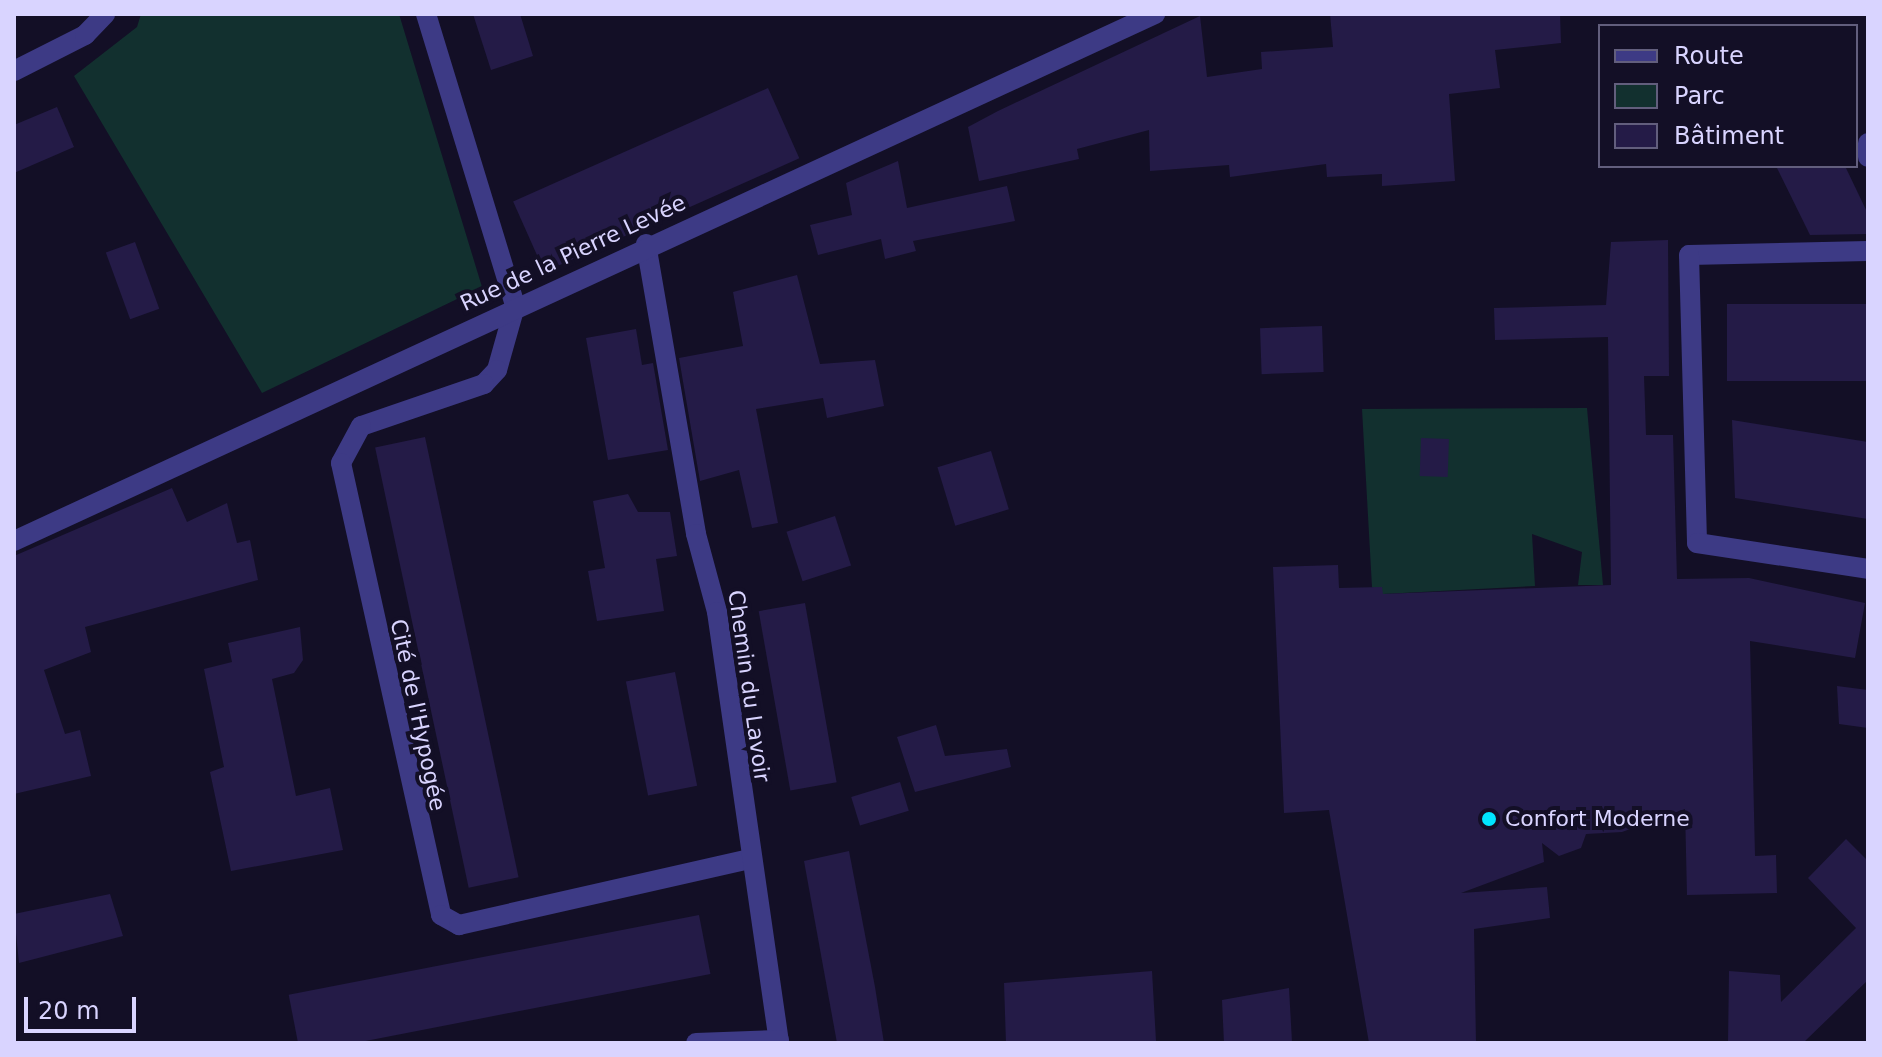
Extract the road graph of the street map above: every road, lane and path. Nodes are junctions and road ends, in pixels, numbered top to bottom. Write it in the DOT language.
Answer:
graph roads {
  1 [pos="105,14"];
  2 [pos="426,14"];
  3 [pos="1155,14"];
  4 [pos="14,71"];
  5 [pos="1868,143"];
  6 [pos="1868,157"];
  7 [pos="646,244"];
  8 [pos="1868,251"];
  9 [pos="515,306"];
  10 [pos="14,541"];
  11 [pos="1868,569"];
  12 [pos="750,859"];
  13 [pos="779,1041"];
  14 [pos="696,1043"];
  1 -- 4 [label="street"];
  2 -- 9 [label="street"];
  3 -- 7 [label="street, Rue de la Pierre Levée"];
  5 -- 6 [label="street"];
  7 -- 9 [label="street, Rue de la Pierre Levée"];
  7 -- 12 [label="street, Chemin du Lavoir"];
  8 -- 11 [label="street"];
  9 -- 10 [label="street, Rue de la Pierre Levée"];
  9 -- 12 [label="street, Cité de l'Hypogée"];
  12 -- 13 [label="street, Chemin du Lavoir"];
  13 -- 14 [label="street"];
}
